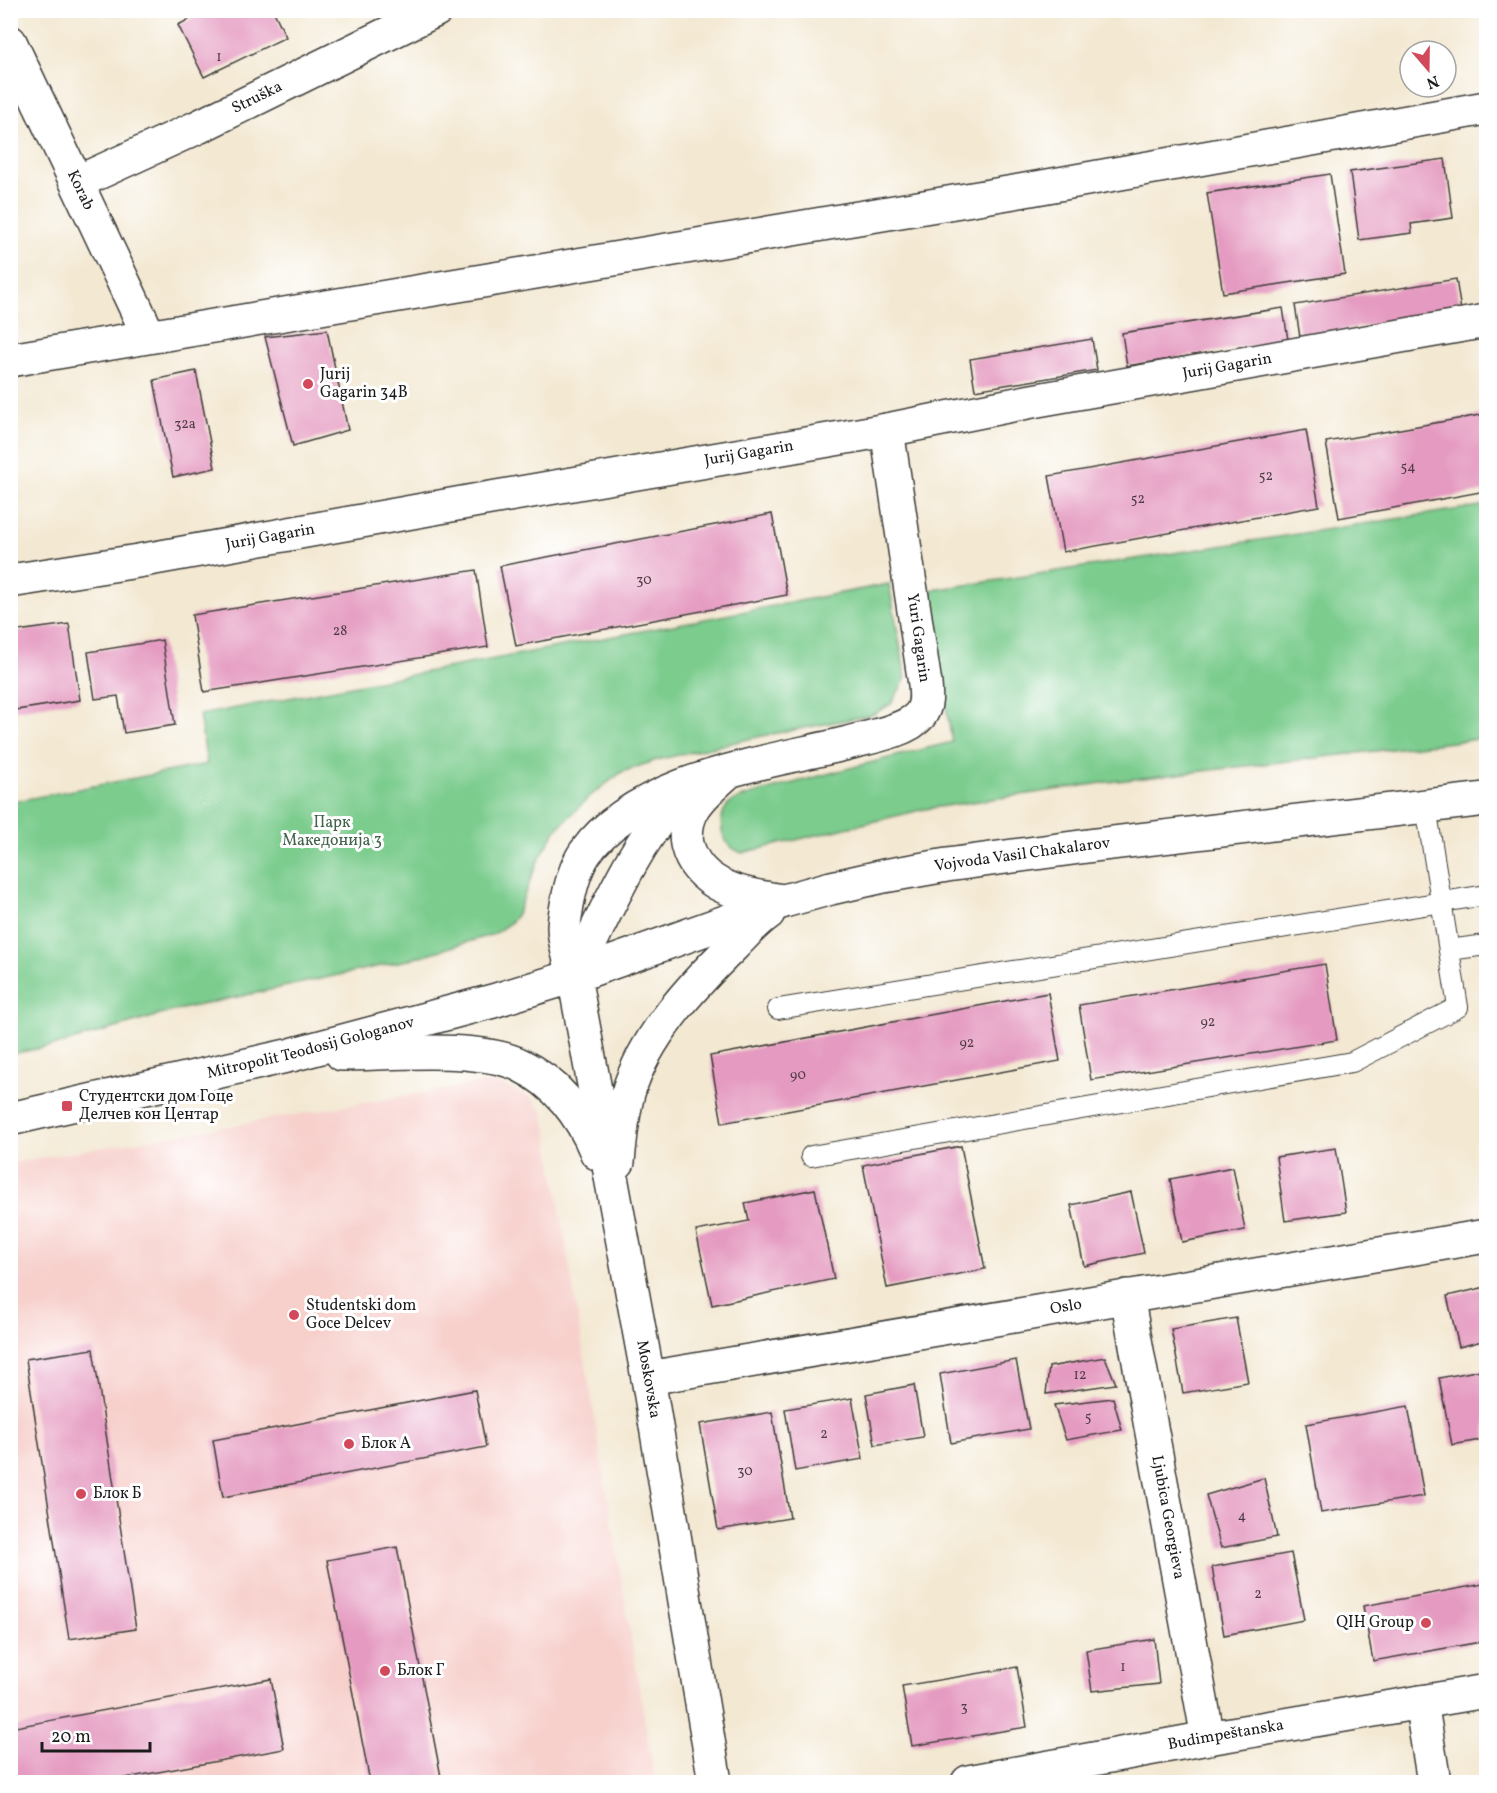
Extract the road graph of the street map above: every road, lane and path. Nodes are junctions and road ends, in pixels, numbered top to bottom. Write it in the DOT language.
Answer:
graph roads {
  1 [pos="436,10"];
  2 [pos="10,42"];
  3 [pos="1486,108"];
  4 [pos="78,182"];
  5 [pos="1486,321"];
  6 [pos="149,336"];
  7 [pos="10,360"];
  8 [pos="887,430"];
  9 [pos="10,581"];
  10 [pos="728,772"];
  11 [pos="691,783"];
  12 [pos="1486,799"];
  13 [pos="1426,807"];
  14 [pos="1486,895"];
  15 [pos="784,901"];
  16 [pos="1441,901"];
  17 [pos="1486,945"];
  18 [pos="1449,950"];
  19 [pos="574,976"];
  20 [pos="778,1009"];
  21 [pos="291,1055"];
  22 [pos="10,1119"];
  23 [pos="811,1156"];
  24 [pos="614,1193"];
  25 [pos="1486,1236"];
  26 [pos="1127,1296"];
  27 [pos="648,1378"];
  28 [pos="1486,1691"];
  29 [pos="1421,1702"];
  30 [pos="1208,1738"];
  31 [pos="1002,1780"];
  32 [pos="715,1782"];
  33 [pos="968,1782"];
  34 [pos="1434,1782"];
  1 -- 4 [label="street, Struška"];
  2 -- 4 [label="street, Korab"];
  3 -- 6 [label="street"];
  4 -- 6 [label="street, Korab"];
  5 -- 8 [label="street, Jurij Gagarin"];
  6 -- 7 [label="street"];
  8 -- 9 [label="street, Jurij Gagarin"];
  8 -- 10 [label="street, Yuri Gagarin"];
  10 -- 11 [label="street, Yuri Gagarin"];
  10 -- 15 [label="street"];
  11 -- 19 [label="street"];
  11 -- 19 [label="street, Yuri Gagarin"];
  12 -- 13 [label="street, Vojvoda Vasil Chakalarov"];
  13 -- 15 [label="street, Vojvoda Vasil Chakalarov"];
  13 -- 16 [label="lane"];
  14 -- 16 [label="lane"];
  15 -- 19 [label="street, Vojvoda Vasil Chakalarov"];
  15 -- 24 [label="street"];
  16 -- 18 [label="lane"];
  16 -- 20 [label="lane"];
  17 -- 18 [label="lane"];
  18 -- 23 [label="lane"];
  19 -- 21 [label="street, Mitropolit Teodosij Gologanov"];
  19 -- 24 [label="street, Moskovska"];
  21 -- 22 [label="street, Mitropolit Teodosij Gologanov"];
  21 -- 24 [label="street"];
  24 -- 27 [label="street, Moskovska"];
  25 -- 26 [label="street, Oslo"];
  26 -- 27 [label="street, Oslo"];
  26 -- 30 [label="street, Ljubica Georgieva"];
  27 -- 32 [label="street, Moskovska"];
  28 -- 29 [label="street, Budimpeštanska"];
  29 -- 30 [label="street, Budimpeštanska"];
  29 -- 34 [label="street"];
  30 -- 31 [label="street, Budimpeštanska"];
  31 -- 33 [label="street, Budimpeštanska"];
}
